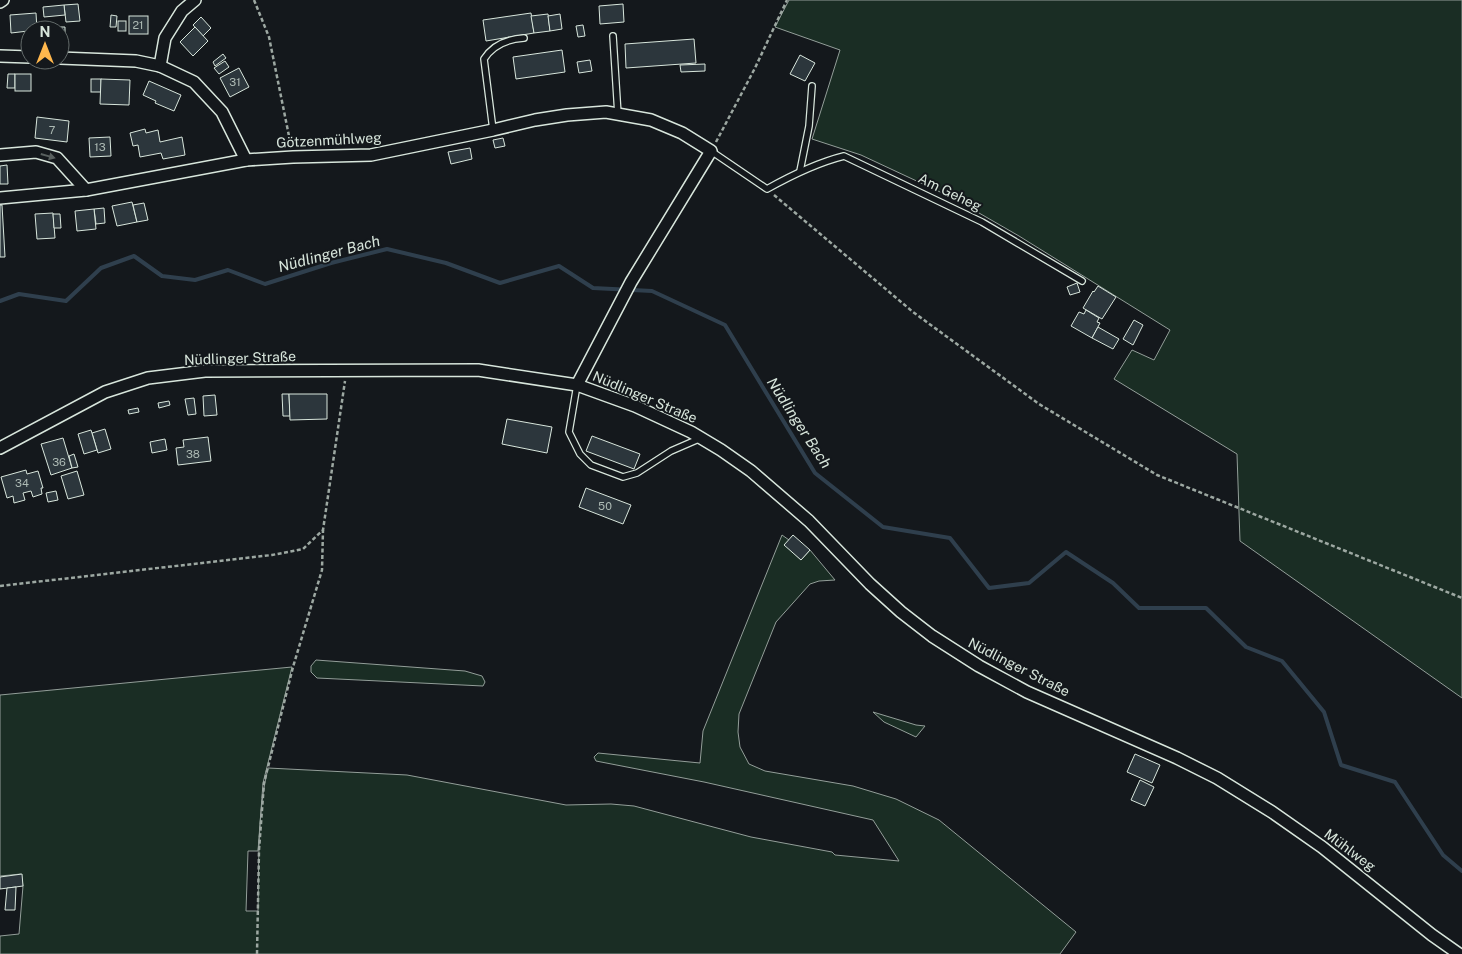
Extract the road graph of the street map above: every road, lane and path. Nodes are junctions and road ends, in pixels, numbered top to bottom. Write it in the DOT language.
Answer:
graph roads {
  1 [pos="195,0"];
  2 [pos="254,0"];
  3 [pos="787,0"];
  4 [pos="613,36"];
  5 [pos="524,38"];
  6 [pos="0,56"];
  7 [pos="20,57"];
  8 [pos="70,58"];
  9 [pos="160,66"];
  10 [pos="812,86"];
  11 [pos="618,114"];
  12 [pos="494,130"];
  13 [pos="711,151"];
  14 [pos="0,155"];
  15 [pos="293,157"];
  16 [pos="246,160"];
  17 [pos="800,171"];
  18 [pos="767,189"];
  19 [pos="86,190"];
  20 [pos="0,198"];
  21 [pos="1082,281"];
  22 [pos="346,371"];
  23 [pos="577,385"];
  24 [pos="701,438"];
  25 [pos="0,448"];
  26 [pos="323,530"];
  27 [pos="0,586"];
  28 [pos="1462,598"];
  29 [pos="1216,778"];
  30 [pos="257,954"];
  31 [pos="1459,954"];
  1 -- 9 [label="street"];
  2 -- 15 [label="path"];
  3 -- 13 [label="path"];
  4 -- 11 [label="lane"];
  5 -- 12 [label="lane"];
  6 -- 7 [label="street"];
  8 -- 9 [label="street"];
  9 -- 16 [label="street"];
  10 -- 17 [label="lane"];
  11 -- 12 [label="street, Götzenmühlweg"];
  11 -- 13 [label="street, Götzenmühlweg"];
  12 -- 15 [label="street, Götzenmühlweg"];
  13 -- 18 [label="lane"];
  13 -- 23 [label="street"];
  14 -- 19 [label="street, one-way"];
  15 -- 16 [label="street, Götzenmühlweg"];
  16 -- 19 [label="street, Götzenmühlweg"];
  17 -- 18 [label="lane, Am Geheg"];
  17 -- 21 [label="lane, Am Geheg"];
  18 -- 28 [label="path"];
  19 -- 20 [label="street, Götzenmühlweg"];
  22 -- 23 [label="street, Nüdlinger Straße"];
  22 -- 25 [label="street, Nüdlinger Straße"];
  22 -- 26 [label="path"];
  23 -- 24 [label="street, Nüdlinger Straße"];
  23 -- 24 [label="lane"];
  24 -- 29 [label="street, Nüdlinger Straße"];
  26 -- 27 [label="path"];
  26 -- 30 [label="path"];
  29 -- 31 [label="street, Mühlweg"];
}
